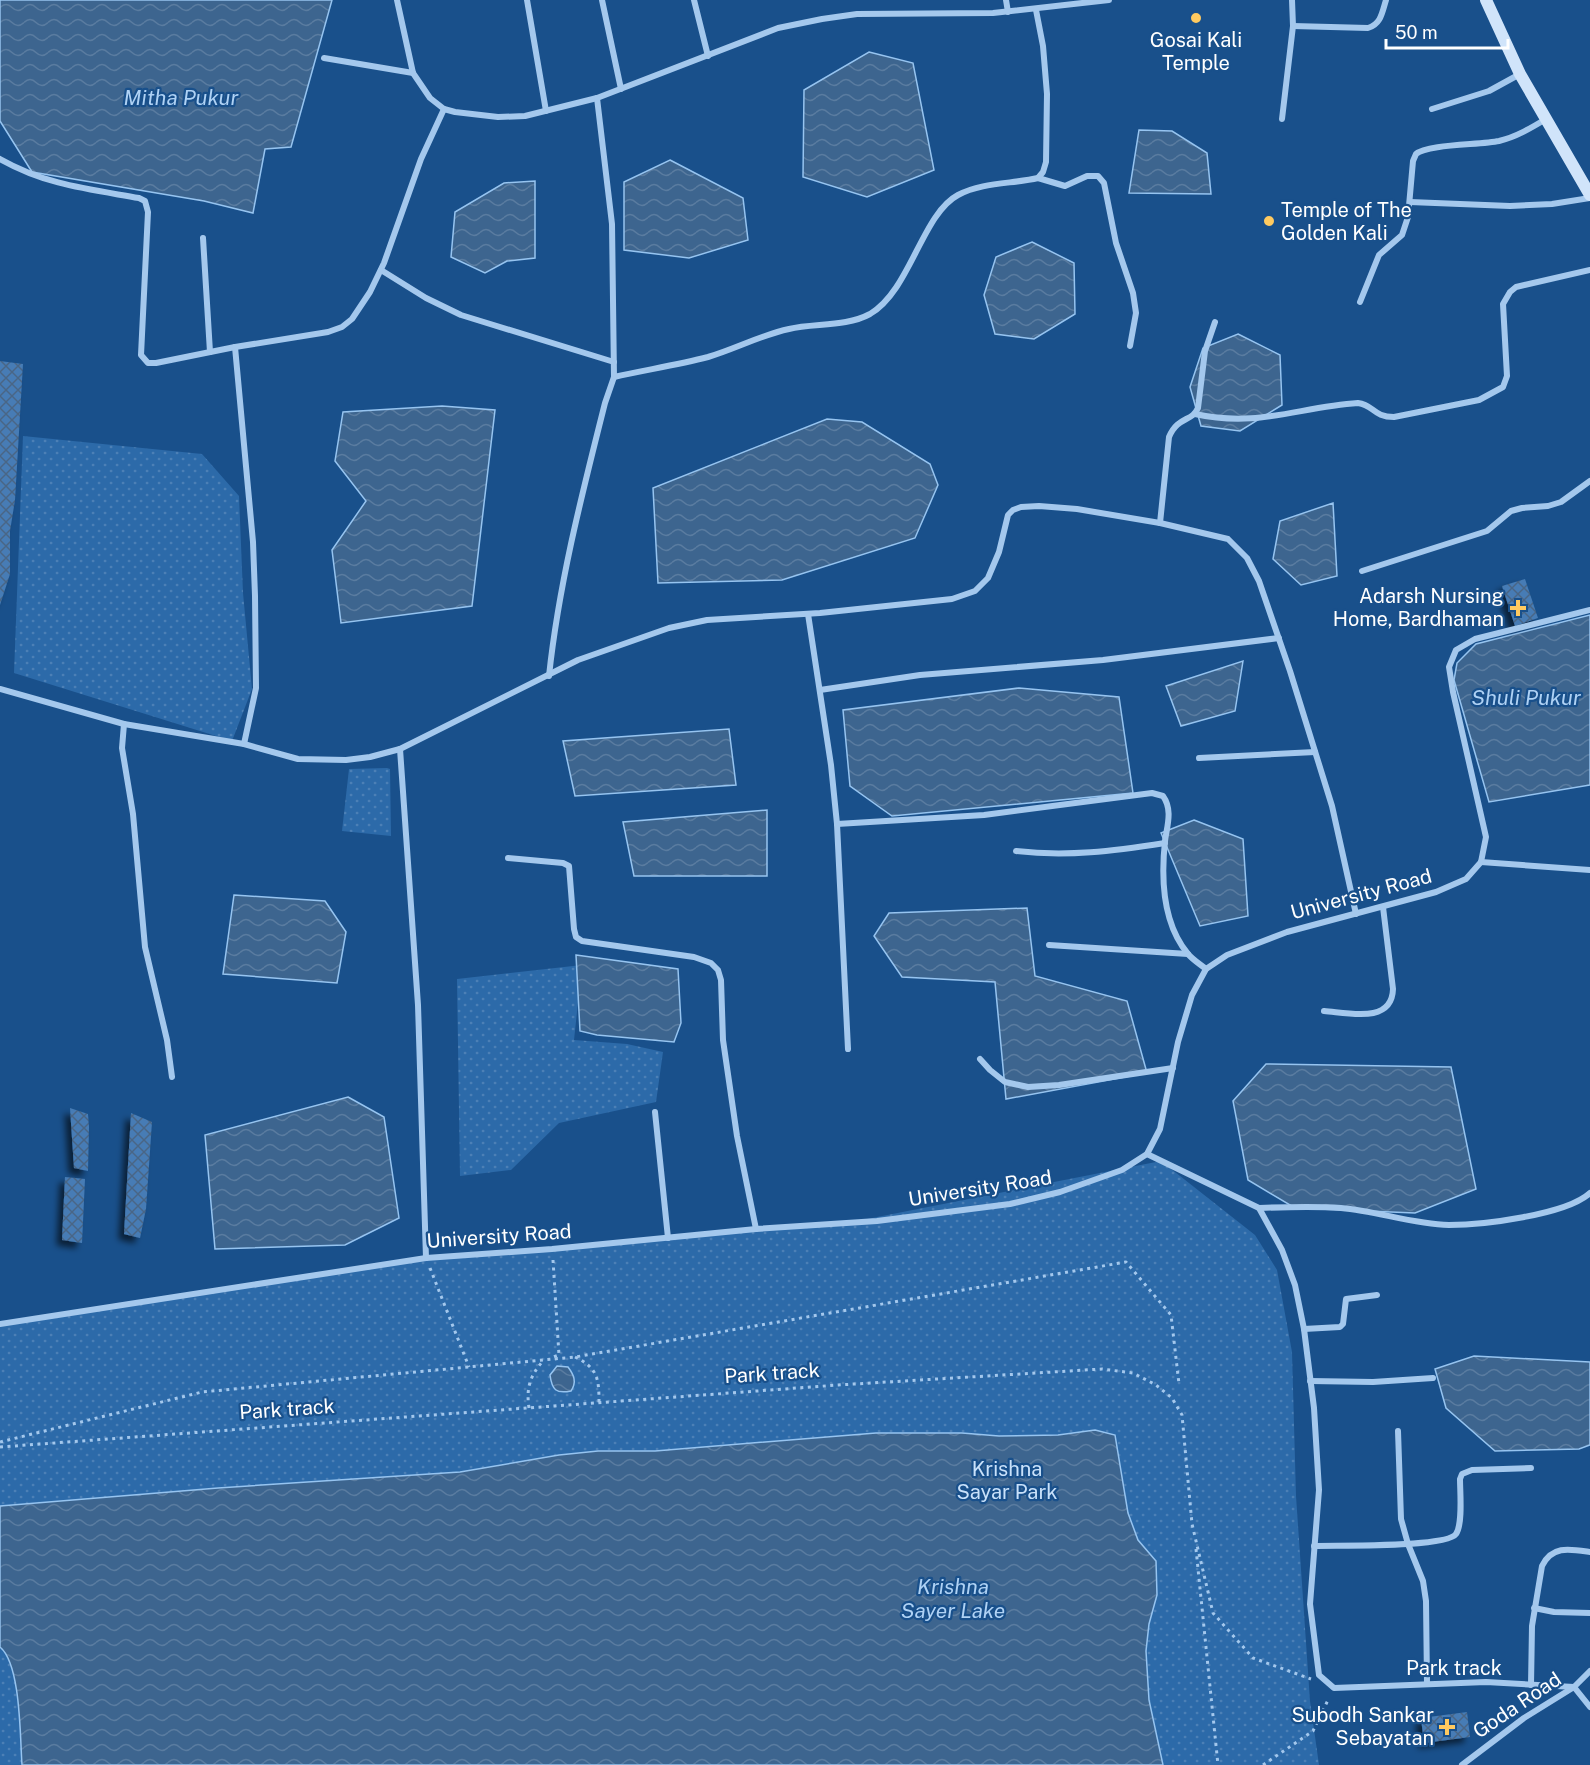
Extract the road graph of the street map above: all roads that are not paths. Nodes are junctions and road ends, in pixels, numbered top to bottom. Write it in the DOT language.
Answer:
graph roads {
  1 [pos="397,0"];
  2 [pos="527,0"];
  3 [pos="602,0"];
  4 [pos="694,0"];
  5 [pos="1006,0"];
  6 [pos="1109,0"];
  7 [pos="1292,0"];
  8 [pos="1386,0"];
  9 [pos="1486,0"];
  10 [pos="1036,10"];
  11 [pos="1008,12"];
  12 [pos="1293,26"];
  13 [pos="708,56"];
  14 [pos="324,58"];
  15 [pos="413,73"];
  16 [pos="1520,74"];
  17 [pos="621,89"];
  18 [pos="597,98"];
  19 [pos="444,109"];
  20 [pos="1432,110"];
  21 [pos="546,111"];
  22 [pos="1282,119"];
  23 [pos="1546,119"];
  24 [pos="0,159"];
  25 [pos="1038,178"];
  26 [pos="1590,197"];
  27 [pos="1410,202"];
  28 [pos="203,238"];
  29 [pos="381,270"];
  30 [pos="1590,270"];
  31 [pos="1360,302"];
  32 [pos="1215,322"];
  33 [pos="1130,346"];
  34 [pos="235,347"];
  35 [pos="210,352"];
  36 [pos="614,362"];
  37 [pos="614,377"];
  38 [pos="1196,414"];
  39 [pos="1590,481"];
  40 [pos="1160,523"];
  41 [pos="1362,571"];
  42 [pos="1590,610"];
  43 [pos="808,614"];
  44 [pos="1279,638"];
  45 [pos="549,676"];
  46 [pos="0,689"];
  47 [pos="820,690"];
  48 [pos="124,724"];
  49 [pos="244,744"];
  50 [pos="400,749"];
  51 [pos="1315,752"];
  52 [pos="1199,758"];
  53 [pos="837,824"];
  54 [pos="1165,843"];
  55 [pos="1016,851"];
  56 [pos="508,858"];
  57 [pos="1481,862"];
  58 [pos="1590,870"];
  59 [pos="1383,907"];
  60 [pos="1356,914"];
  61 [pos="1049,945"];
  62 [pos="1188,954"];
  63 [pos="1206,969"];
  64 [pos="1324,1011"];
  65 [pos="848,1049"];
  66 [pos="980,1059"];
  67 [pos="1173,1068"];
  68 [pos="171,1077"];
  69 [pos="655,1112"];
  70 [pos="1147,1154"];
  71 [pos="1590,1193"];
  72 [pos="1259,1208"];
  73 [pos="756,1229"];
  74 [pos="668,1238"];
  75 [pos="426,1258"];
  76 [pos="1377,1295"];
  77 [pos="0,1324"];
  78 [pos="1304,1329"];
  79 [pos="1433,1378"];
  80 [pos="1310,1381"];
  81 [pos="1398,1431"];
  82 [pos="1531,1468"];
  83 [pos="1408,1544"];
  84 [pos="1314,1546"];
  85 [pos="1590,1552"];
  86 [pos="1534,1608"];
  87 [pos="1590,1613"];
  88 [pos="1590,1671"];
  89 [pos="1427,1683"];
  90 [pos="1531,1685"];
  91 [pos="1574,1687"];
  92 [pos="1590,1707"];
  93 [pos="1462,1765"];
  1 -- 15 [label="street"];
  2 -- 21 [label="street"];
  3 -- 17 [label="street"];
  4 -- 13 [label="street"];
  5 -- 11 [label="street"];
  6 -- 10 [label="street"];
  7 -- 12 [label="street"];
  8 -- 12 [label="street"];
  9 -- 16 [label="main road"];
  10 -- 11 [label="street"];
  10 -- 25 [label="street"];
  11 -- 13 [label="street"];
  12 -- 22 [label="street"];
  13 -- 17 [label="street"];
  14 -- 15 [label="street"];
  15 -- 19 [label="street"];
  16 -- 20 [label="street"];
  16 -- 23 [label="main road"];
  17 -- 18 [label="street"];
  18 -- 21 [label="street"];
  18 -- 36 [label="street"];
  19 -- 21 [label="street"];
  19 -- 29 [label="street"];
  23 -- 26 [label="main road"];
  23 -- 27 [label="street"];
  24 -- 35 [label="street"];
  25 -- 33 [label="street"];
  25 -- 37 [label="street"];
  26 -- 27 [label="street"];
  27 -- 31 [label="street"];
  28 -- 35 [label="street"];
  29 -- 34 [label="street"];
  29 -- 36 [label="street"];
  30 -- 38 [label="street"];
  32 -- 38 [label="street"];
  34 -- 35 [label="street"];
  34 -- 49 [label="street"];
  36 -- 37 [label="street"];
  37 -- 45 [label="street"];
  38 -- 40 [label="street"];
  39 -- 41 [label="street"];
  40 -- 43 [label="street"];
  40 -- 44 [label="street"];
  42 -- 57 [label="street"];
  43 -- 45 [label="street"];
  43 -- 47 [label="street"];
  44 -- 47 [label="street"];
  44 -- 51 [label="street"];
  45 -- 50 [label="street"];
  46 -- 48 [label="street"];
  47 -- 53 [label="street"];
  48 -- 49 [label="street"];
  48 -- 68 [label="street"];
  49 -- 50 [label="street"];
  50 -- 75 [label="street"];
  51 -- 52 [label="street"];
  51 -- 60 [label="street"];
  53 -- 54 [label="street"];
  53 -- 65 [label="street"];
  54 -- 55 [label="street"];
  54 -- 62 [label="street"];
  56 -- 73 [label="street"];
  57 -- 58 [label="street"];
  57 -- 59 [label="street, University Road"];
  59 -- 60 [label="street, University Road"];
  59 -- 64 [label="street"];
  60 -- 63 [label="street, University Road"];
  61 -- 62 [label="street"];
  62 -- 63 [label="street"];
  63 -- 67 [label="street"];
  66 -- 67 [label="street"];
  67 -- 70 [label="street"];
  69 -- 74 [label="street"];
  70 -- 72 [label="street"];
  70 -- 73 [label="street, University Road"];
  71 -- 72 [label="street"];
  72 -- 78 [label="street"];
  73 -- 74 [label="street, University Road"];
  74 -- 75 [label="street, University Road"];
  75 -- 77 [label="street, University Road"];
  76 -- 78 [label="street"];
  78 -- 80 [label="street"];
  79 -- 80 [label="street"];
  80 -- 84 [label="street"];
  81 -- 83 [label="street"];
  82 -- 83 [label="street"];
  83 -- 84 [label="street"];
  83 -- 89 [label="street"];
  84 -- 89 [label="street, Park track"];
  85 -- 86 [label="street"];
  86 -- 87 [label="street"];
  86 -- 90 [label="street"];
  88 -- 91 [label="street, Goda Road"];
  89 -- 90 [label="street, Park track"];
  90 -- 91 [label="street, Park track"];
  91 -- 92 [label="street"];
  91 -- 93 [label="street, Goda Road"];
}
